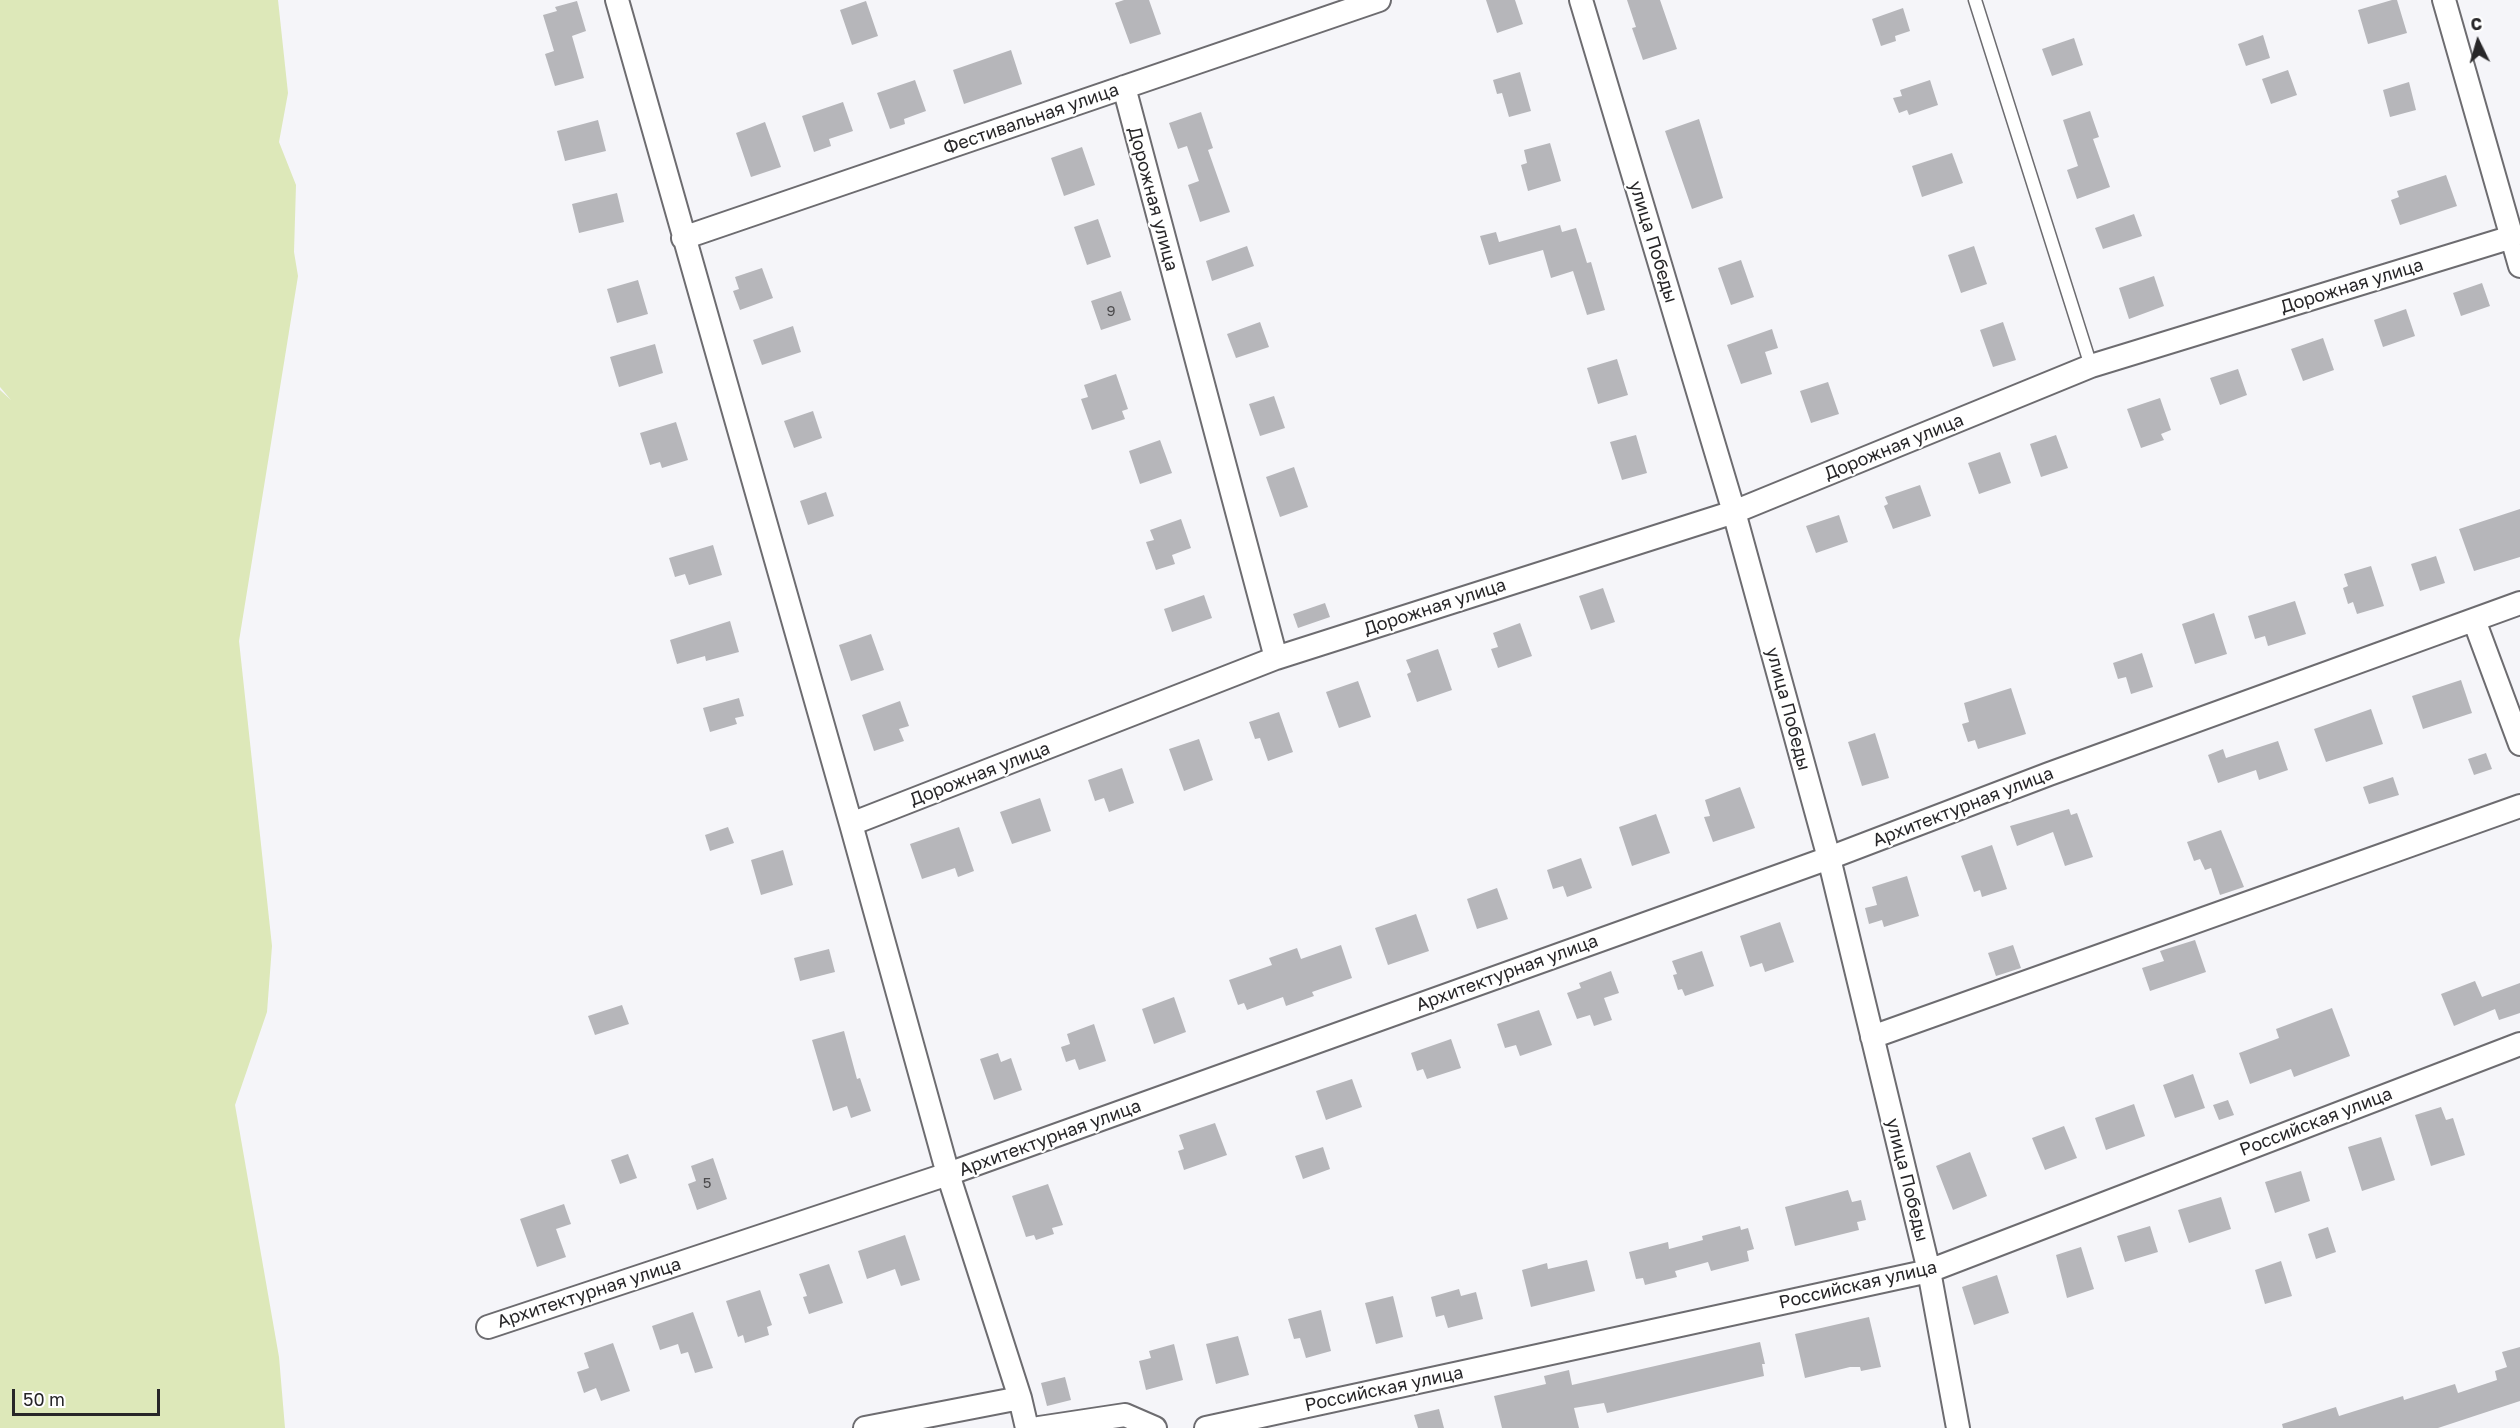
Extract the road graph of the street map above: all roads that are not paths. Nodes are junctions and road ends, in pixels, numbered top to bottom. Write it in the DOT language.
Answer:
graph roads {
  1 [pos="617,0"];
  2 [pos="1379,0"];
  3 [pos="1581,0"];
  4 [pos="1975,0"];
  5 [pos="2445,0"];
  6 [pos="1124,87"];
  7 [pos="2512,237"];
  8 [pos="683,238"];
  9 [pos="2520,266"];
  10 [pos="2091,366"];
  11 [pos="1734,512"];
  12 [pos="2520,603"];
  13 [pos="2474,620"];
  14 [pos="1276,658"];
  15 [pos="2520,744"];
  16 [pos="2520,806"];
  17 [pos="851,824"];
  18 [pos="1829,858"];
  19 [pos="1872,1037"];
  20 [pos="2520,1044"];
  21 [pos="948,1174"];
  22 [pos="1929,1271"];
  23 [pos="488,1327"];
  24 [pos="1020,1398"];
  25 [pos="865,1428"];
  26 [pos="1027,1428"];
  27 [pos="1039,1428"];
  28 [pos="1155,1428"];
  29 [pos="1206,1428"];
  30 [pos="1958,1428"];
  1 -- 8 [label="street"];
  2 -- 6 [label="street, Фестивальная улица"];
  3 -- 11 [label="street, улица Победы"];
  4 -- 10 [label="lane"];
  5 -- 7 [label="street"];
  6 -- 8 [label="street, Фестивальная улица"];
  6 -- 14 [label="street, Дорожная улица"];
  7 -- 9 [label="street"];
  7 -- 10 [label="street, Дорожная улица"];
  8 -- 17 [label="street"];
  10 -- 11 [label="street, Дорожная улица"];
  11 -- 14 [label="street, Дорожная улица"];
  11 -- 18 [label="street, улица Победы"];
  12 -- 13 [label="street, Архитектурная улица"];
  13 -- 15 [label="street"];
  13 -- 18 [label="street, Архитектурная улица"];
  14 -- 17 [label="street, Дорожная улица"];
  16 -- 19 [label="street"];
  17 -- 21 [label="street"];
  18 -- 19 [label="street, улица Победы"];
  18 -- 21 [label="street, Архитектурная улица"];
  19 -- 22 [label="street, улица Победы"];
  20 -- 22 [label="street, Российская улица"];
  21 -- 23 [label="street, Архитектурная улица"];
  21 -- 24 [label="street"];
  22 -- 29 [label="street, Российская улица"];
  22 -- 30 [label="street, улица Победы"];
  24 -- 25 [label="street"];
  24 -- 26 [label="street"];
  27 -- 28 [label="street"];
}
